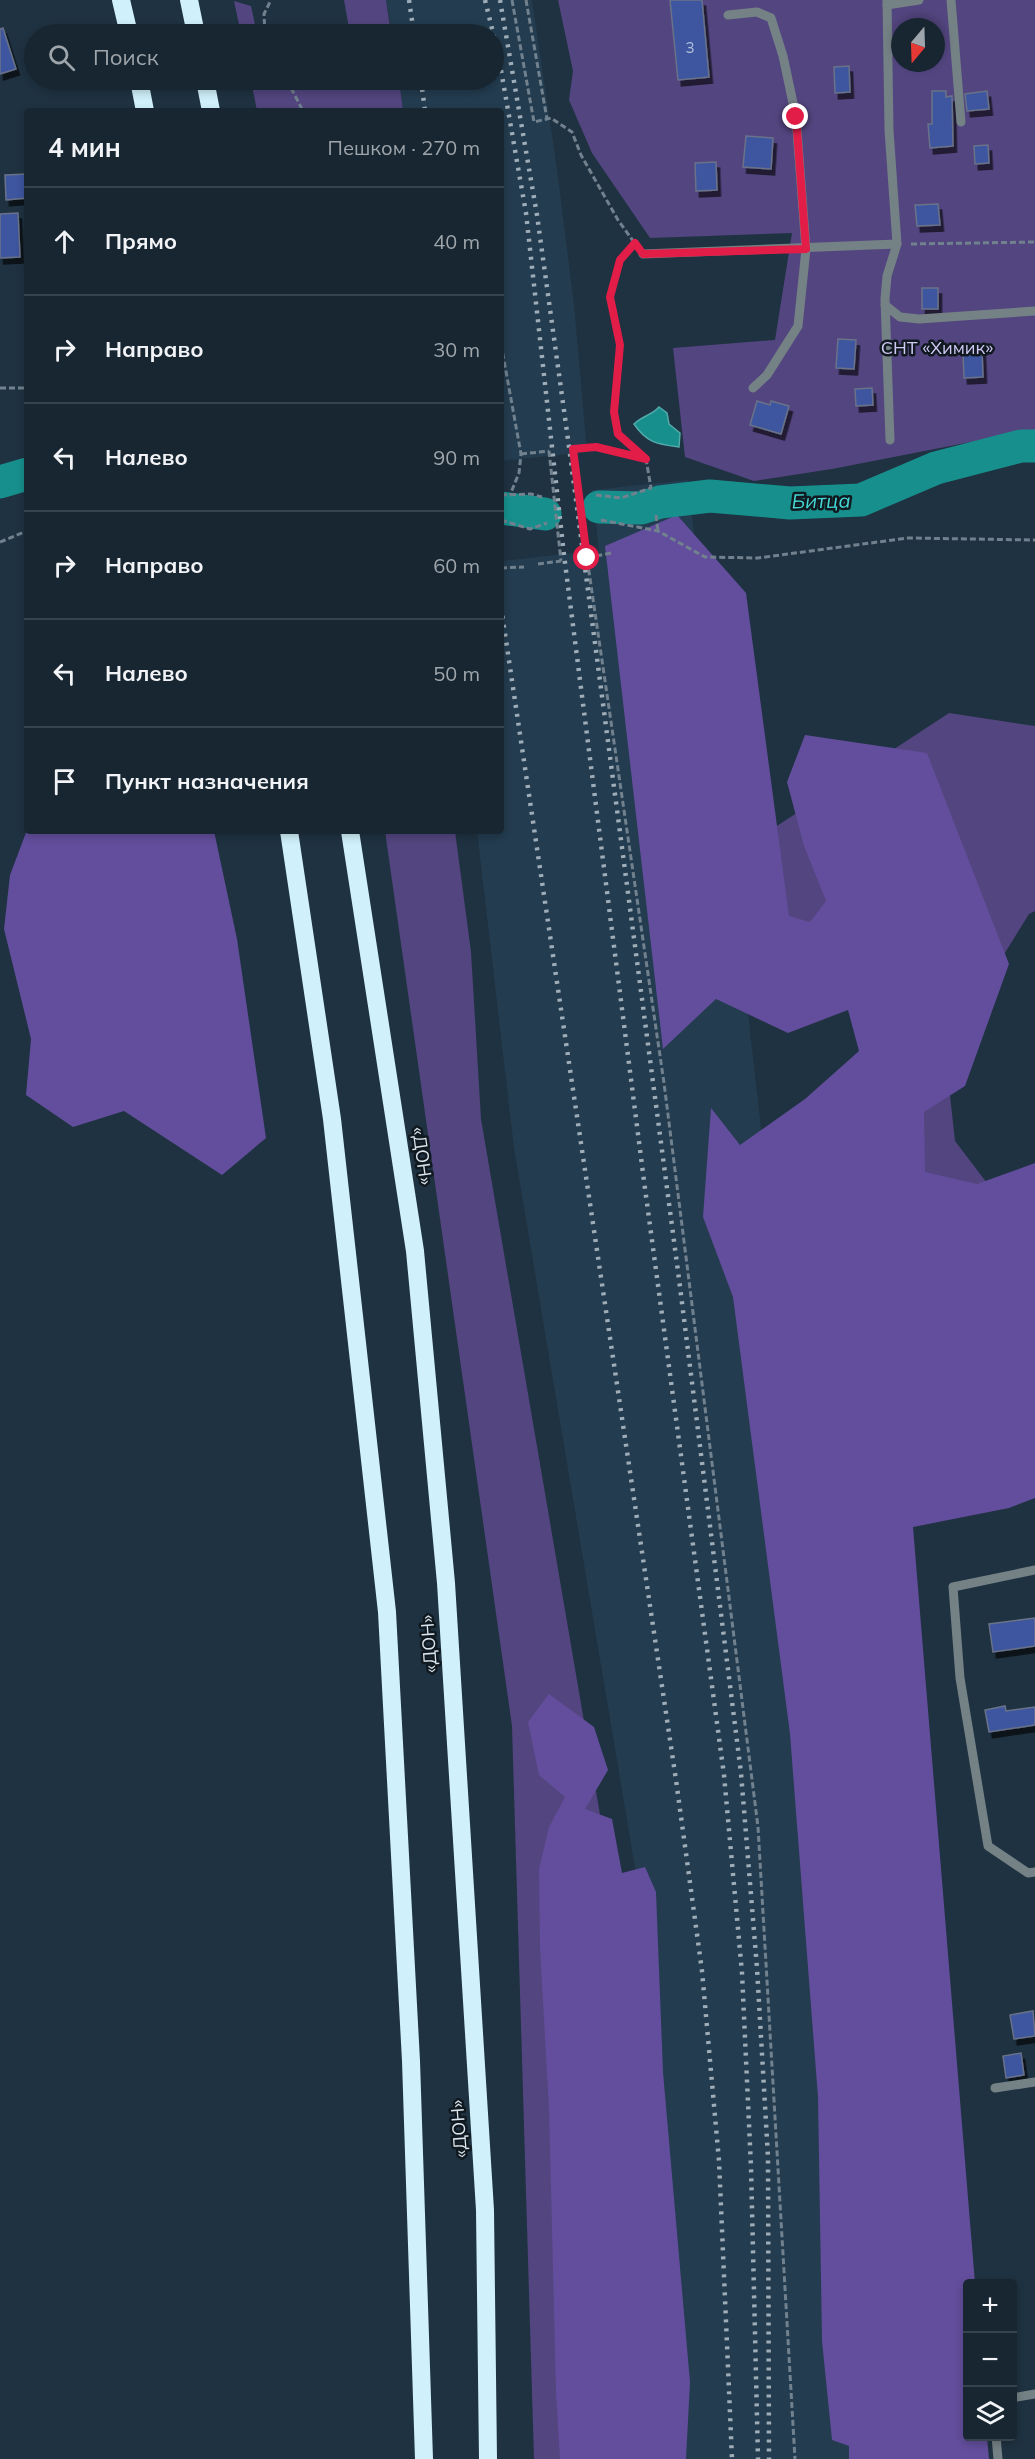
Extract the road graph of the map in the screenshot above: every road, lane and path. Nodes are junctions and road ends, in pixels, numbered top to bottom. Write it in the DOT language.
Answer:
graph roads {
  1 [pos="121,0"];
  2 [pos="189,0"];
  3 [pos="271,0"];
  4 [pos="512,0"];
  5 [pos="526,0"];
  6 [pos="919,0"];
  7 [pos="951,0"];
  8 [pos="887,3"];
  9 [pos="728,15"];
  10 [pos="127,24"];
  11 [pos="194,24"];
  12 [pos="264,24"];
  13 [pos="141,90"];
  14 [pos="207,90"];
  15 [pos="292,90"];
  16 [pos="144,108"];
  17 [pos="210,108"];
  18 [pos="301,108"];
  19 [pos="547,119"];
  20 [pos="961,122"];
  21 [pos="1035,242"];
  22 [pos="635,243"];
  23 [pos="897,244"];
  24 [pos="806,249"];
  25 [pos="643,254"];
  26 [pos="885,305"];
  27 [pos="1035,311"];
  28 [pos="504,360"];
  29 [pos="0,388"];
  30 [pos="24,388"];
  31 [pos="753,388"];
  32 [pos="890,440"];
  33 [pos="521,454"];
  34 [pos="646,459"];
  35 [pos="504,495"];
  36 [pos="510,495"];
  37 [pos="596,495"];
  38 [pos="542,497"];
  39 [pos="656,515"];
  40 [pos="601,520"];
  41 [pos="504,521"];
  42 [pos="547,523"];
  43 [pos="658,531"];
  44 [pos="24,532"];
  45 [pos="1035,540"];
  46 [pos="0,542"];
  47 [pos="611,553"];
  48 [pos="587,558"];
  49 [pos="538,564"];
  50 [pos="524,567"];
  51 [pos="504,568"];
  52 [pos="289,834"];
  53 [pos="350,834"];
  54 [pos="1035,1570"];
  55 [pos="1035,1872"];
  56 [pos="1035,2082"];
  57 [pos="995,2088"];
  58 [pos="1035,2394"];
  59 [pos="1017,2397"];
  60 [pos="996,2441"];
  61 [pos="424,2459"];
  62 [pos="488,2459"];
  63 [pos="795,2459"];
  64 [pos="998,2459"];
  1 -- 10 [label="highway"];
  2 -- 11 [label="highway"];
  3 -- 12 [label="path"];
  4 -- 19 [label="path"];
  5 -- 19 [label="path"];
  6 -- 8 [label="lane"];
  7 -- 20 [label="lane"];
  8 -- 23 [label="lane"];
  9 -- 24 [label="lane"];
  13 -- 16 [label="highway"];
  14 -- 17 [label="highway"];
  15 -- 18 [label="path"];
  19 -- 22 [label="path"];
  21 -- 23 [label="path"];
  22 -- 25 [label="path"];
  22 -- 34 [label="path"];
  23 -- 24 [label="lane"];
  23 -- 26 [label="lane"];
  24 -- 25 [label="lane"];
  24 -- 31 [label="lane"];
  26 -- 27 [label="lane"];
  26 -- 32 [label="lane"];
  28 -- 33 [label="path"];
  29 -- 30 [label="path"];
  33 -- 36 [label="path"];
  33 -- 49 [label="path, bridge"];
  34 -- 37 [label="path"];
  34 -- 48 [label="path, bridge"];
  35 -- 36 [label="path"];
  36 -- 38 [label="path"];
  39 -- 43 [label="path"];
  40 -- 43 [label="path"];
  41 -- 42 [label="path"];
  43 -- 45 [label="path"];
  44 -- 46 [label="path"];
  47 -- 48 [label="path"];
  48 -- 63 [label="path"];
  50 -- 51 [label="path"];
  52 -- 61 [label="highway"];
  53 -- 62 [label="highway, «ДОН»"];
  54 -- 55 [label="lane"];
  56 -- 57 [label="lane"];
  58 -- 59 [label="lane"];
  60 -- 64 [label="lane"];
}
